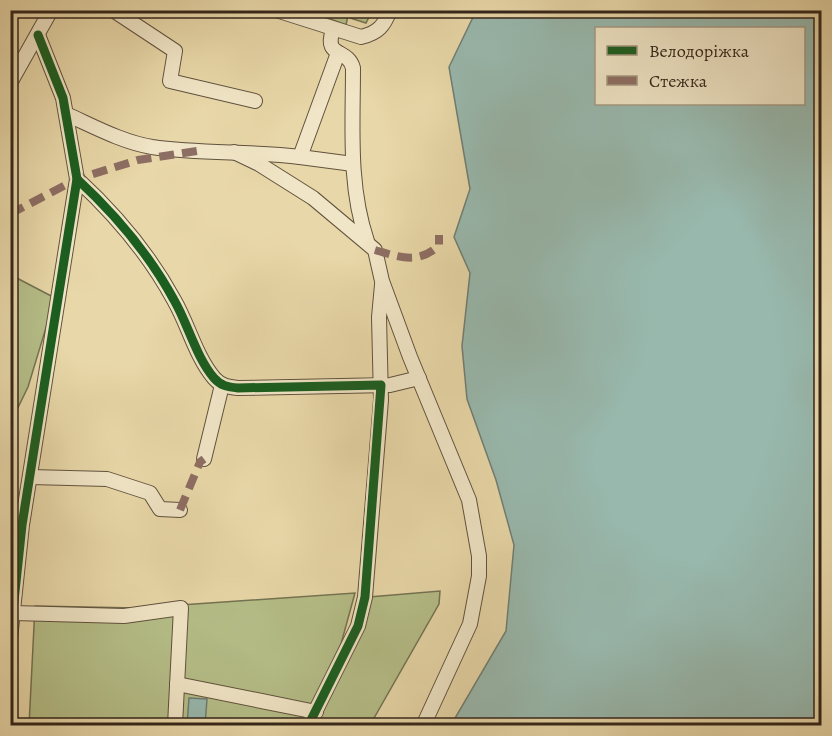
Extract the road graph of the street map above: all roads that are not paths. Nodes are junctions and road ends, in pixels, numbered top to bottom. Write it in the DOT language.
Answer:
graph roads {
  1 [pos="113,10"];
  2 [pos="276,10"];
  3 [pos="390,10"];
  4 [pos="46,13"];
  5 [pos="333,30"];
  6 [pos="39,35"];
  7 [pos="338,53"];
  8 [pos="10,82"];
  9 [pos="255,101"];
  10 [pos="66,114"];
  11 [pos="234,152"];
  12 [pos="300,157"];
  13 [pos="353,164"];
  14 [pos="77,179"];
  15 [pos="367,241"];
  16 [pos="382,281"];
  17 [pos="419,378"];
  18 [pos="222,385"];
  19 [pos="381,385"];
  20 [pos="204,459"];
  21 [pos="31,477"];
  22 [pos="180,510"];
  23 [pos="10,514"];
  24 [pos="22,525"];
  25 [pos="13,613"];
  26 [pos="10,639"];
  27 [pos="177,684"];
  28 [pos="316,712"];
  29 [pos="175,725"];
  30 [pos="308,726"];
  31 [pos="423,726"];
  1 -- 9 [label="street"];
  2 -- 5 [label="street"];
  3 -- 5 [label="street"];
  4 -- 6 [label="street"];
  5 -- 7 [label="street"];
  6 -- 8 [label="street"];
  6 -- 10 [label="street"];
  7 -- 12 [label="street"];
  7 -- 13 [label="street"];
  10 -- 11 [label="street"];
  10 -- 14 [label="street"];
  11 -- 12 [label="street"];
  11 -- 15 [label="street"];
  12 -- 13 [label="street"];
  13 -- 15 [label="street"];
  14 -- 18 [label="street"];
  14 -- 21 [label="street"];
  15 -- 16 [label="street"];
  16 -- 17 [label="street"];
  16 -- 19 [label="street"];
  17 -- 19 [label="street"];
  17 -- 31 [label="street"];
  18 -- 19 [label="street"];
  18 -- 20 [label="street"];
  19 -- 28 [label="street"];
  21 -- 22 [label="street"];
  21 -- 24 [label="street"];
  23 -- 24 [label="street"];
  24 -- 25 [label="street"];
  25 -- 26 [label="street"];
  25 -- 27 [label="street"];
  27 -- 28 [label="street"];
  27 -- 29 [label="street"];
  28 -- 30 [label="street"];
}
